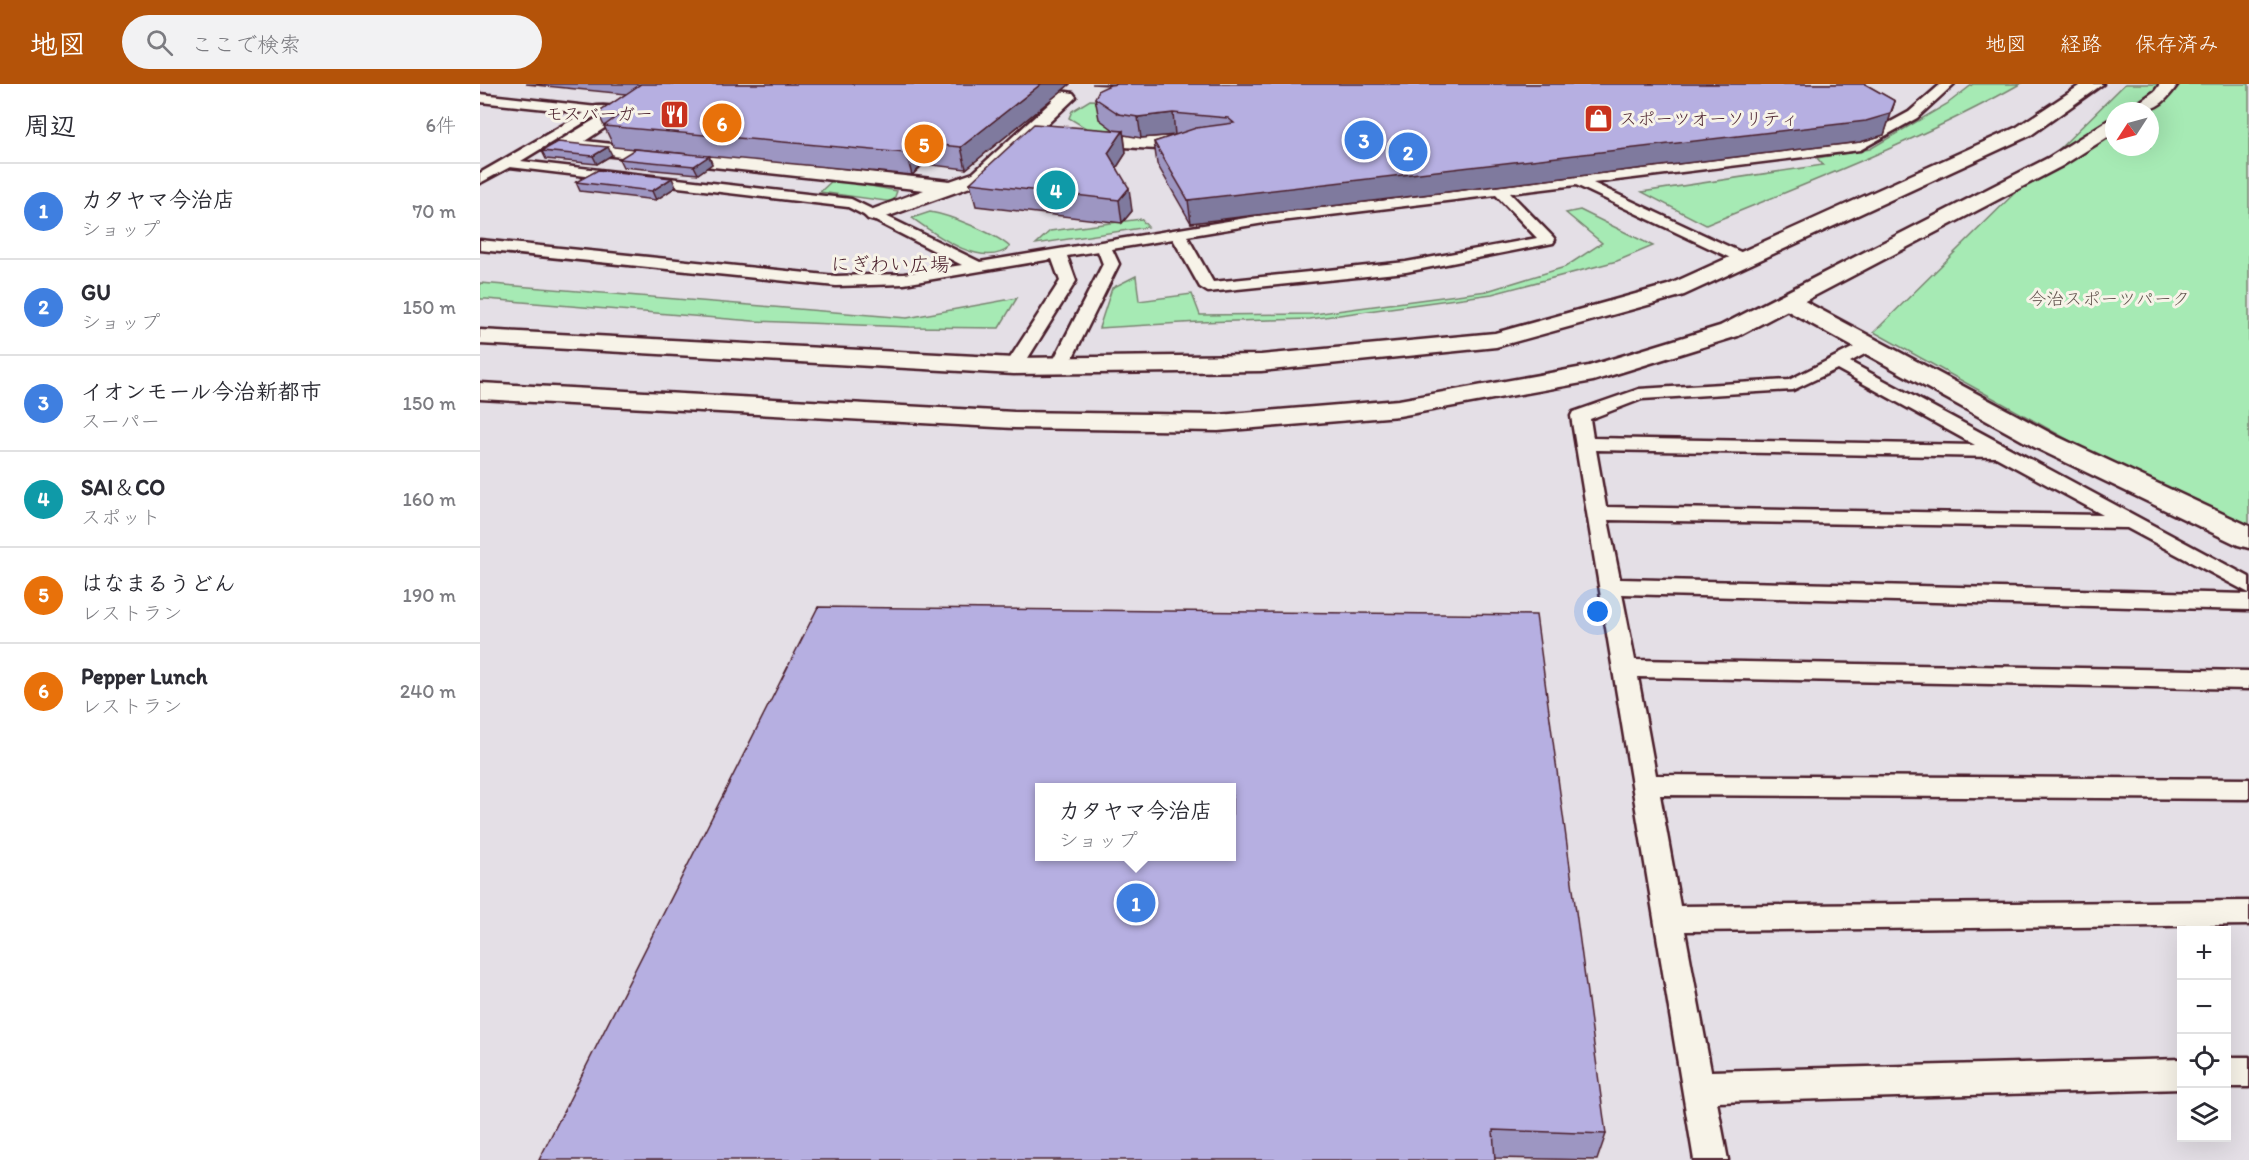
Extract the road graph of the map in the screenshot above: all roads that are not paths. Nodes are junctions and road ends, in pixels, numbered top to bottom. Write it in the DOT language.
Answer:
graph roads {
  1 [pos="1948,84"];
  2 [pos="2094,84"];
  3 [pos="2169,84"];
  4 [pos="995,91"];
  5 [pos="626,95"];
  6 [pos="480,98"];
  7 [pos="2150,102"];
  8 [pos="597,111"];
  9 [pos="2105,130"];
  10 [pos="1029,132"];
  11 [pos="1221,143"];
  12 [pos="508,162"];
  13 [pos="480,178"];
  14 [pos="1578,181"];
  15 [pos="950,187"];
  16 [pos="1500,190"];
  17 [pos="875,215"];
  18 [pos="1178,234"];
  19 [pos="480,245"];
  20 [pos="1103,246"];
  21 [pos="1058,254"];
  22 [pos="1744,259"];
  23 [pos="978,267"];
  24 [pos="1787,301"];
  25 [pos="480,337"];
  26 [pos="1868,345"];
  27 [pos="1837,362"];
  28 [pos="1060,365"];
  29 [pos="1014,366"];
  30 [pos="480,391"];
  31 [pos="1585,444"];
  32 [pos="2001,451"];
  33 [pos="1597,513"];
  34 [pos="2132,522"];
  35 [pos="2249,538"];
  36 [pos="1610,586"];
  37 [pos="2249,586"];
  38 [pos="2249,602"];
  39 [pos="1624,668"];
  40 [pos="2249,680"];
  41 [pos="1645,785"];
  42 [pos="2249,789"];
  43 [pos="2249,913"];
  44 [pos="1669,919"];
  45 [pos="2231,1072"];
  46 [pos="2249,1072"];
  47 [pos="2177,1074"];
  48 [pos="1699,1088"];
  49 [pos="1711,1160"];
  1 -- 14 [label="lane"];
  2 -- 22 [label="street"];
  3 -- 7 [label="street"];
  4 -- 10 [label="street"];
  5 -- 8 [label="street"];
  6 -- 8 [label="lane"];
  8 -- 12 [label="lane"];
  8 -- 15 [label="street"];
  9 -- 24 [label="street"];
  10 -- 11 [label="street"];
  10 -- 15 [label="street"];
  12 -- 13 [label="lane"];
  12 -- 17 [label="lane"];
  14 -- 16 [label="lane"];
  14 -- 22 [label="lane"];
  15 -- 17 [label="street"];
  16 -- 18 [label="lane"];
  16 -- 18 [label="lane"];
  17 -- 23 [label="lane"];
  18 -- 20 [label="lane"];
  19 -- 23 [label="lane"];
  20 -- 21 [label="lane"];
  20 -- 28 [label="lane"];
  21 -- 23 [label="lane"];
  21 -- 29 [label="lane"];
  22 -- 28 [label="street"];
  24 -- 26 [label="street"];
  24 -- 30 [label="street"];
  25 -- 29 [label="street"];
  26 -- 27 [label="lane"];
  26 -- 35 [label="street"];
  27 -- 31 [label="lane"];
  27 -- 32 [label="lane"];
  28 -- 29 [label="street"];
  31 -- 32 [label="lane"];
  31 -- 33 [label="lane"];
  32 -- 34 [label="lane"];
  33 -- 34 [label="lane"];
  33 -- 36 [label="lane"];
  34 -- 37 [label="lane"];
  36 -- 38 [label="lane"];
  36 -- 39 [label="lane"];
  39 -- 40 [label="lane"];
  39 -- 41 [label="lane"];
  41 -- 42 [label="lane"];
  41 -- 44 [label="lane"];
  43 -- 44 [label="lane"];
  44 -- 48 [label="lane"];
  45 -- 46 [label="lane"];
  47 -- 48 [label="lane"];
  48 -- 49 [label="lane"];
}
